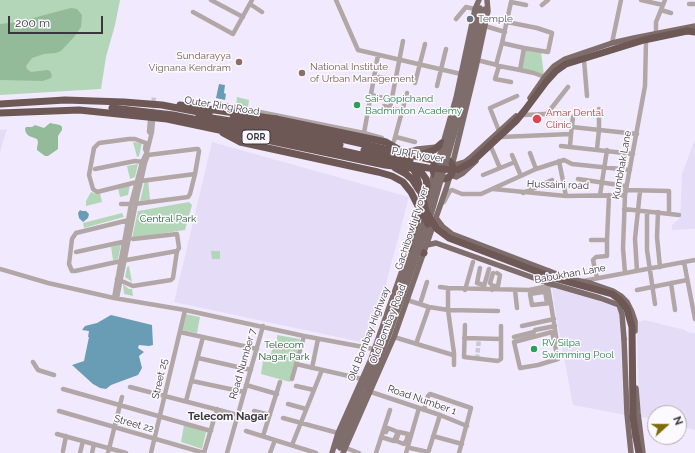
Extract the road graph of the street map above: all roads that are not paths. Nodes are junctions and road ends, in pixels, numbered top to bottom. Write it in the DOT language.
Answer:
graph roads {
  1 [pos="211,0"];
  2 [pos="336,0"];
  3 [pos="480,0"];
  4 [pos="487,0"];
  5 [pos="548,0"];
  6 [pos="621,0"];
  7 [pos="643,0"];
  8 [pos="251,2"];
  9 [pos="664,2"];
  10 [pos="689,4"];
  11 [pos="695,4"];
  12 [pos="526,5"];
  13 [pos="542,5"];
  14 [pos="480,9"];
  15 [pos="661,10"];
  16 [pos="193,12"];
  17 [pos="262,12"];
  18 [pos="671,13"];
  19 [pos="243,17"];
  20 [pos="456,19"];
  21 [pos="507,22"];
  22 [pos="485,26"];
  23 [pos="692,30"];
  24 [pos="505,32"];
  25 [pos="656,34"];
  26 [pos="404,41"];
  27 [pos="646,41"];
  28 [pos="502,43"];
  29 [pos="612,43"];
  30 [pos="425,44"];
  31 [pos="524,48"];
  32 [pos="446,49"];
  33 [pos="378,55"];
  34 [pos="400,59"];
  35 [pos="478,60"];
  36 [pos="584,60"];
  37 [pos="420,64"];
  38 [pos="497,65"];
  39 [pos="441,70"];
  40 [pos="520,70"];
  41 [pos="461,74"];
  42 [pos="379,76"];
  43 [pos="544,77"];
  44 [pos="396,80"];
  45 [pos="550,80"];
  46 [pos="511,82"];
  47 [pos="415,83"];
  48 [pos="437,86"];
  49 [pos="568,87"];
  50 [pos="407,93"];
  51 [pos="371,95"];
  52 [pos="517,96"];
  53 [pos="587,96"];
  54 [pos="392,100"];
  55 [pos="96,101"];
  56 [pos="0,104"];
  57 [pos="162,105"];
  58 [pos="225,105"];
  59 [pos="112,106"];
  60 [pos="384,106"];
  61 [pos="390,108"];
  62 [pos="599,109"];
  63 [pos="398,110"];
  64 [pos="96,112"];
  65 [pos="0,113"];
  66 [pos="564,113"];
  67 [pos="524,115"];
  68 [pos="546,115"];
  69 [pos="573,117"];
  70 [pos="450,118"];
  71 [pos="463,120"];
  72 [pos="572,127"];
  73 [pos="214,128"];
  74 [pos="599,130"];
  75 [pos="151,134"];
  76 [pos="364,134"];
  77 [pos="500,134"];
  78 [pos="571,134"];
  79 [pos="637,134"];
  80 [pos="395,139"];
  81 [pos="416,142"];
  82 [pos="441,144"];
  83 [pos="561,146"];
  84 [pos="570,146"];
  85 [pos="491,147"];
  86 [pos="597,149"];
  87 [pos="608,150"];
  88 [pos="394,151"];
  89 [pos="148,153"];
  90 [pos="404,153"];
  91 [pos="456,153"];
  92 [pos="530,153"];
  93 [pos="633,154"];
  94 [pos="512,155"];
  95 [pos="416,157"];
  96 [pos="470,158"];
  97 [pos="438,161"];
  98 [pos="559,161"];
  99 [pos="144,162"];
  100 [pos="515,162"];
  101 [pos="385,165"];
  102 [pos="452,166"];
  103 [pos="500,168"];
  104 [pos="606,168"];
  105 [pos="94,169"];
  106 [pos="419,169"];
  107 [pos="536,170"];
  108 [pos="630,170"];
  109 [pos="434,173"];
  110 [pos="195,174"];
  111 [pos="483,175"];
  112 [pos="450,176"];
  113 [pos="521,176"];
  114 [pos="578,179"];
  115 [pos="552,180"];
  116 [pos="139,181"];
  117 [pos="604,182"];
  118 [pos="491,189"];
  119 [pos="626,190"];
  120 [pos="640,191"];
  121 [pos="523,193"];
  122 [pos="428,194"];
  123 [pos="600,195"];
  124 [pos="609,195"];
  125 [pos="566,196"];
  126 [pos="121,204"];
  127 [pos="133,204"];
  128 [pos="441,204"];
  129 [pos="624,209"];
  130 [pos="638,211"];
  131 [pos="647,212"];
  132 [pos="658,212"];
  133 [pos="669,214"];
  134 [pos="679,215"];
  135 [pos="436,218"];
  136 [pos="130,220"];
  137 [pos="128,240"];
  138 [pos="591,240"];
  139 [pos="607,240"];
  140 [pos="427,244"];
  141 [pos="410,248"];
  142 [pos="177,251"];
  143 [pos="76,252"];
  144 [pos="424,253"];
  145 [pos="695,260"];
  146 [pos="123,261"];
  147 [pos="473,262"];
  148 [pos="684,262"];
  149 [pos="660,267"];
  150 [pos="480,268"];
  151 [pos="0,269"];
  152 [pos="489,269"];
  153 [pos="650,269"];
  154 [pos="637,271"];
  155 [pos="625,273"];
  156 [pos="597,278"];
  157 [pos="119,280"];
  158 [pos="687,280"];
  159 [pos="427,282"];
  160 [pos="671,284"];
  161 [pos="548,285"];
  162 [pos="440,287"];
  163 [pos="484,287"];
  164 [pos="653,287"];
  165 [pos="448,288"];
  166 [pos="492,288"];
  167 [pos="544,289"];
  168 [pos="465,290"];
  169 [pos="516,290"];
  170 [pos="637,290"];
  171 [pos="115,298"];
  172 [pos="408,300"];
  173 [pos="549,303"];
  174 [pos="420,304"];
  175 [pos="655,304"];
  176 [pos="429,307"];
  177 [pos="517,308"];
  178 [pos="185,310"];
  179 [pos="448,310"];
  180 [pos="675,310"];
  181 [pos="498,311"];
  182 [pos="554,319"];
  183 [pos="695,319"];
  184 [pos="465,325"];
  185 [pos="263,326"];
  186 [pos="501,326"];
  187 [pos="522,326"];
  188 [pos="555,326"];
  189 [pos="180,332"];
  190 [pos="554,334"];
  191 [pos="304,336"];
  192 [pos="203,337"];
  193 [pos="394,337"];
  194 [pos="514,337"];
  195 [pos="464,338"];
  196 [pos="318,339"];
  197 [pos="501,339"];
  198 [pos="556,341"];
  199 [pos="416,344"];
  200 [pos="257,349"];
  201 [pos="374,349"];
  202 [pos="455,354"];
  203 [pos="464,354"];
  204 [pos="198,358"];
  205 [pos="562,359"];
  206 [pos="33,362"];
  207 [pos="296,364"];
  208 [pos="454,365"];
  209 [pos="312,368"];
  210 [pos="251,370"];
  211 [pos="322,370"];
  212 [pos="54,376"];
  213 [pos="292,379"];
  214 [pos="362,380"];
  215 [pos="192,381"];
  216 [pos="280,382"];
  217 [pos="246,385"];
  218 [pos="296,386"];
  219 [pos="626,386"];
  220 [pos="636,386"];
  221 [pos="130,387"];
  222 [pos="63,390"];
  223 [pos="314,390"];
  224 [pos="244,392"];
  225 [pos="371,392"];
  226 [pos="277,394"];
  227 [pos="636,395"];
  228 [pos="122,396"];
  229 [pos="165,396"];
  230 [pos="626,396"];
  231 [pos="186,401"];
  232 [pos="288,404"];
  233 [pos="120,406"];
  234 [pos="217,409"];
  235 [pos="306,409"];
  236 [pos="421,409"];
  237 [pos="390,410"];
  238 [pos="59,411"];
  239 [pos="254,411"];
  240 [pos="238,415"];
  241 [pos="270,415"];
  242 [pos="440,415"];
  243 [pos="160,417"];
  244 [pos="283,418"];
  245 [pos="301,422"];
  246 [pos="467,426"];
  247 [pos="114,427"];
  248 [pos="211,431"];
  249 [pos="246,431"];
  250 [pos="384,431"];
  251 [pos="338,433"];
  252 [pos="57,434"];
  253 [pos="66,436"];
  254 [pos="264,436"];
  255 [pos="433,436"];
  256 [pos="383,437"];
  257 [pos="635,437"];
  258 [pos="155,439"];
  259 [pos="275,440"];
  260 [pos="83,441"];
  261 [pos="94,444"];
  262 [pos="462,444"];
  263 [pos="292,445"];
  264 [pos="410,448"];
  265 [pos="341,450"];
  266 [pos="63,451"];
  267 [pos="108,451"];
  268 [pos="80,453"];
  269 [pos="92,453"];
  270 [pos="126,453"];
  271 [pos="152,453"];
  272 [pos="204,453"];
  273 [pos="227,453"];
  274 [pos="270,453"];
  275 [pos="316,453"];
  276 [pos="332,453"];
  277 [pos="359,453"];
  278 [pos="376,453"];
  279 [pos="406,453"];
  280 [pos="428,453"];
  281 [pos="458,453"];
  282 [pos="631,453"];
  283 [pos="635,453"];
  284 [pos="639,453"];
  285 [pos="643,453"];
  1 -- 19 [label="street"];
  2 -- 33 [label="street"];
  3 -- 14 [label="main road, Gachibowli Flyover"];
  4 -- 14 [label="main road, Gachibowli Flyover"];
  4 -- 22 [label="main road"];
  5 -- 13 [label="street"];
  6 -- 29 [label="street"];
  7 -- 9 [label="street"];
  8 -- 17 [label="street"];
  8 -- 19 [label="street"];
  9 -- 15 [label="street"];
  10 -- 11 [label="street"];
  12 -- 21 [label="street"];
  14 -- 20 [label="street"];
  14 -- 41 [label="main road"];
  14 -- 265 [label="main road, Gachibowli Flyover, bridge"];
  15 -- 18 [label="street"];
  15 -- 25 [label="street"];
  16 -- 19 [label="street"];
  21 -- 24 [label="street"];
  21 -- 31 [label="street"];
  22 -- 24 [label="street"];
  22 -- 35 [label="main road"];
  23 -- 25 [label="main road"];
  23 -- 27 [label="main road"];
  23 -- 59 [label="highway, PJR Flyover, bridge"];
  24 -- 28 [label="street"];
  25 -- 29 [label="main road"];
  26 -- 34 [label="street"];
  27 -- 36 [label="main road"];
  27 -- 79 [label="street, Kumbhak Lane"];
  28 -- 31 [label="street"];
  28 -- 38 [label="street"];
  29 -- 43 [label="main road"];
  30 -- 37 [label="street"];
  31 -- 40 [label="street"];
  32 -- 39 [label="street"];
  33 -- 34 [label="street"];
  33 -- 51 [label="street"];
  34 -- 37 [label="street"];
  34 -- 44 [label="street"];
  35 -- 38 [label="street"];
  35 -- 71 [label="main road"];
  36 -- 45 [label="main road"];
  36 -- 53 [label="street"];
  37 -- 39 [label="street"];
  37 -- 47 [label="street"];
  38 -- 40 [label="street"];
  38 -- 46 [label="street"];
  39 -- 41 [label="street"];
  39 -- 48 [label="street"];
  40 -- 43 [label="street"];
  41 -- 70 [label="main road"];
  42 -- 44 [label="street"];
  43 -- 45 [label="street"];
  43 -- 77 [label="main road"];
  44 -- 54 [label="street"];
  45 -- 67 [label="main road"];
  49 -- 68 [label="street"];
  50 -- 80 [label="street"];
  51 -- 54 [label="street"];
  51 -- 76 [label="street"];
  52 -- 77 [label="street"];
  54 -- 61 [label="street"];
  55 -- 56 [label="highway, Outer Ring Road / ORR"];
  55 -- 57 [label="highway, Outer Ring Road / ORR"];
  55 -- 59 [label="highway, PJR Flyover"];
  57 -- 88 [label="highway, Outer Ring Road / ORR"];
  57 -- 257 [label="highway, bridge"];
  58 -- 76 [label="street"];
  59 -- 64 [label="highway, PJR Flyover"];
  60 -- 61 [label="street"];
  61 -- 63 [label="street"];
  62 -- 74 [label="street"];
  64 -- 65 [label="highway, ORR"];
  64 -- 73 [label="highway, ORR"];
  66 -- 68 [label="street"];
  67 -- 68 [label="street"];
  67 -- 77 [label="main road"];
  69 -- 72 [label="street"];
  70 -- 71 [label="main road"];
  70 -- 82 [label="main road"];
  71 -- 91 [label="main road"];
  72 -- 74 [label="street"];
  72 -- 78 [label="street"];
  73 -- 101 [label="highway, ORR"];
  73 -- 257 [label="highway, bridge"];
  74 -- 79 [label="street"];
  74 -- 86 [label="street"];
  75 -- 89 [label="street"];
  76 -- 80 [label="street"];
  77 -- 78 [label="street"];
  77 -- 85 [label="main road"];
  77 -- 96 [label="main road"];
  78 -- 84 [label="street"];
  79 -- 93 [label="street, Kumbhak Lane"];
  80 -- 81 [label="street"];
  80 -- 88 [label="street"];
  82 -- 90 [label="main road"];
  82 -- 95 [label="highway"];
  82 -- 97 [label="main road"];
  83 -- 84 [label="street"];
  84 -- 86 [label="street"];
  85 -- 103 [label="street"];
  85 -- 112 [label="main road"];
  86 -- 87 [label="street"];
  87 -- 93 [label="street"];
  87 -- 104 [label="street"];
  88 -- 90 [label="highway, Outer Ring Road / ORR"];
  89 -- 99 [label="street"];
  89 -- 110 [label="street"];
  89 -- 116 [label="street"];
  90 -- 95 [label="highway, Outer Ring Road / ORR"];
  91 -- 96 [label="main road"];
  91 -- 102 [label="main road"];
  92 -- 107 [label="street"];
  93 -- 108 [label="street, Kumbhak Lane"];
  94 -- 100 [label="street"];
  95 -- 97 [label="highway, Outer Ring Road / ORR"];
  96 -- 102 [label="main road"];
  97 -- 102 [label="highway"];
  97 -- 109 [label="highway"];
  98 -- 104 [label="street"];
  98 -- 107 [label="street"];
  98 -- 125 [label="street"];
  99 -- 105 [label="street"];
  99 -- 116 [label="street"];
  100 -- 103 [label="street"];
  100 -- 113 [label="street"];
  101 -- 106 [label="highway, ORR"];
  101 -- 141 [label="highway"];
  102 -- 112 [label="highway"];
  103 -- 111 [label="street"];
  104 -- 108 [label="street"];
  104 -- 117 [label="street"];
  106 -- 109 [label="highway, ORR"];
  106 -- 122 [label="highway"];
  107 -- 113 [label="street"];
  108 -- 119 [label="street, Kumbhak Lane"];
  109 -- 112 [label="highway"];
  109 -- 122 [label="main road, Old Bombay Highway"];
  110 -- 116 [label="street"];
  110 -- 127 [label="street"];
  112 -- 128 [label="main road, Old Bombay Road"];
  113 -- 118 [label="street"];
  114 -- 117 [label="street"];
  115 -- 121 [label="street"];
  116 -- 127 [label="street"];
  117 -- 119 [label="street"];
  117 -- 123 [label="street"];
  118 -- 121 [label="street, Hussaini road"];
  118 -- 128 [label="street"];
  119 -- 120 [label="street"];
  119 -- 124 [label="street, Hussaini road"];
  119 -- 129 [label="street, Kumbhak Lane"];
  120 -- 130 [label="street"];
  120 -- 133 [label="street"];
  121 -- 125 [label="street, Hussaini road"];
  122 -- 141 [label="main road, Old Bombay Highway"];
  123 -- 124 [label="street, Hussaini road"];
  123 -- 125 [label="street, Hussaini road"];
  124 -- 139 [label="street"];
  126 -- 127 [label="street"];
  127 -- 136 [label="street"];
  128 -- 135 [label="main road, Old Bombay Road"];
  129 -- 130 [label="street"];
  129 -- 155 [label="street, Kumbhak Lane"];
  130 -- 131 [label="street"];
  130 -- 154 [label="street"];
  131 -- 132 [label="street"];
  131 -- 153 [label="street"];
  132 -- 133 [label="street"];
  132 -- 149 [label="street"];
  133 -- 134 [label="street"];
  135 -- 140 [label="main road, Old Bombay Road"];
  135 -- 220 [label="main road, bridge"];
  136 -- 137 [label="street"];
  136 -- 146 [label="street"];
  137 -- 142 [label="street"];
  137 -- 143 [label="street"];
  137 -- 146 [label="street"];
  138 -- 139 [label="street"];
  139 -- 156 [label="street"];
  140 -- 144 [label="main road, Old Bombay Road"];
  140 -- 161 [label="main road"];
  141 -- 144 [label="highway"];
  141 -- 201 [label="main road, Old Bombay Highway"];
  142 -- 146 [label="street"];
  142 -- 157 [label="street"];
  144 -- 172 [label="main road, Old Bombay Road"];
  145 -- 148 [label="street, Babukhan Lane"];
  146 -- 157 [label="street"];
  147 -- 168 [label="street"];
  148 -- 149 [label="street, Babukhan Lane"];
  148 -- 158 [label="street"];
  149 -- 153 [label="street, Babukhan Lane"];
  150 -- 163 [label="street"];
  151 -- 171 [label="street"];
  152 -- 163 [label="street"];
  153 -- 154 [label="street, Babukhan Lane"];
  153 -- 164 [label="street"];
  154 -- 155 [label="street, Babukhan Lane"];
  155 -- 156 [label="street, Babukhan Lane"];
  156 -- 161 [label="street, Babukhan Lane"];
  157 -- 171 [label="street"];
  158 -- 160 [label="street"];
  158 -- 183 [label="street"];
  159 -- 174 [label="street"];
  160 -- 164 [label="street"];
  160 -- 180 [label="street"];
  161 -- 167 [label="street, Babukhan Lane"];
  161 -- 173 [label="street"];
  161 -- 219 [label="main road, bridge"];
  162 -- 165 [label="street, Babukhan Lane"];
  163 -- 166 [label="street, Babukhan Lane"];
  163 -- 168 [label="street, Babukhan Lane"];
  164 -- 170 [label="street"];
  164 -- 175 [label="street"];
  165 -- 168 [label="street, Babukhan Lane"];
  165 -- 179 [label="street"];
  166 -- 166 [label="street"];
  166 -- 169 [label="street, Babukhan Lane"];
  167 -- 169 [label="street, Babukhan Lane"];
  167 -- 173 [label="street"];
  167 -- 173 [label="street"];
  169 -- 177 [label="street"];
  171 -- 178 [label="street"];
  172 -- 174 [label="street"];
  172 -- 193 [label="main road, Old Bombay Road"];
  173 -- 182 [label="street"];
  174 -- 176 [label="street"];
  176 -- 179 [label="street"];
  176 -- 199 [label="street"];
  178 -- 185 [label="street"];
  178 -- 189 [label="street, Street 25"];
  179 -- 181 [label="street"];
  179 -- 202 [label="street"];
  182 -- 187 [label="street"];
  182 -- 188 [label="street"];
  184 -- 195 [label="street"];
  185 -- 191 [label="street"];
  185 -- 200 [label="street, Road Number 7"];
  186 -- 197 [label="street"];
  188 -- 190 [label="street"];
  188 -- 194 [label="street"];
  189 -- 192 [label="street"];
  189 -- 229 [label="street, Street 25"];
  190 -- 198 [label="street"];
  190 -- 198 [label="street"];
  191 -- 196 [label="street"];
  191 -- 207 [label="street"];
  192 -- 200 [label="street"];
  192 -- 204 [label="street"];
  193 -- 199 [label="street"];
  193 -- 225 [label="main road, Old Bombay Road"];
  195 -- 197 [label="street"];
  195 -- 203 [label="street"];
  196 -- 201 [label="street"];
  196 -- 209 [label="street"];
  197 -- 203 [label="street"];
  198 -- 205 [label="street"];
  199 -- 202 [label="street"];
  200 -- 210 [label="street, Road Number 7"];
  201 -- 214 [label="main road, Old Bombay Highway"];
  202 -- 203 [label="street"];
  202 -- 208 [label="street"];
  204 -- 210 [label="street"];
  204 -- 215 [label="street"];
  206 -- 212 [label="street"];
  207 -- 209 [label="street"];
  207 -- 213 [label="street"];
  209 -- 211 [label="street"];
  210 -- 217 [label="street, Road Number 7"];
  211 -- 214 [label="street"];
  211 -- 223 [label="street"];
  214 -- 251 [label="main road, Old Bombay Highway"];
  215 -- 224 [label="street"];
  215 -- 231 [label="street"];
  216 -- 226 [label="street"];
  217 -- 224 [label="street, Road Number 7"];
  217 -- 226 [label="street"];
  218 -- 223 [label="street"];
  219 -- 220 [label="main road"];
  219 -- 230 [label="main road"];
  220 -- 227 [label="main road"];
  221 -- 229 [label="street"];
  222 -- 233 [label="street"];
  223 -- 235 [label="street"];
  224 -- 240 [label="street, Road Number 7"];
  225 -- 236 [label="street, Road Number 1"];
  225 -- 265 [label="main road, Old Bombay Road"];
  226 -- 241 [label="street"];
  227 -- 230 [label="main road"];
  227 -- 285 [label="main road"];
  228 -- 233 [label="street"];
  229 -- 231 [label="street"];
  229 -- 243 [label="street, Street 25"];
  230 -- 282 [label="main road"];
  231 -- 234 [label="street"];
  232 -- 235 [label="street"];
  233 -- 243 [label="street"];
  233 -- 247 [label="street"];
  234 -- 240 [label="street"];
  234 -- 248 [label="street"];
  235 -- 245 [label="street"];
  236 -- 242 [label="street, Road Number 1"];
  236 -- 246 [label="street"];
  236 -- 279 [label="street"];
  237 -- 250 [label="street"];
  238 -- 247 [label="street, Street 22"];
  239 -- 241 [label="street"];
  240 -- 273 [label="street, Road Number 7"];
  241 -- 254 [label="street"];
  242 -- 246 [label="street, Road Number 1"];
  242 -- 255 [label="street"];
  243 -- 248 [label="street"];
  243 -- 258 [label="street, Street 25"];
  244 -- 245 [label="street"];
  245 -- 251 [label="street"];
  245 -- 263 [label="street"];
  246 -- 262 [label="street"];
  247 -- 258 [label="street, Street 22"];
  247 -- 267 [label="street"];
  248 -- 272 [label="street"];
  249 -- 254 [label="street"];
  250 -- 256 [label="street"];
  250 -- 256 [label="street"];
  251 -- 276 [label="main road, Old Bombay Highway"];
  252 -- 253 [label="street"];
  253 -- 260 [label="street"];
  253 -- 266 [label="street"];
  254 -- 259 [label="street"];
  255 -- 262 [label="street"];
  255 -- 280 [label="street"];
  256 -- 278 [label="street"];
  257 -- 283 [label="highway"];
  257 -- 284 [label="highway"];
  258 -- 271 [label="street, Street 25"];
  258 -- 272 [label="street, Street 22"];
  259 -- 263 [label="street"];
  259 -- 274 [label="street"];
  260 -- 261 [label="street"];
  260 -- 268 [label="street"];
  261 -- 267 [label="street"];
  261 -- 269 [label="street"];
  262 -- 281 [label="street"];
  263 -- 275 [label="street"];
  264 -- 280 [label="street"];
  265 -- 276 [label="main road, Gachibowli Flyover"];
  265 -- 277 [label="street"];
  267 -- 270 [label="street"];
}
